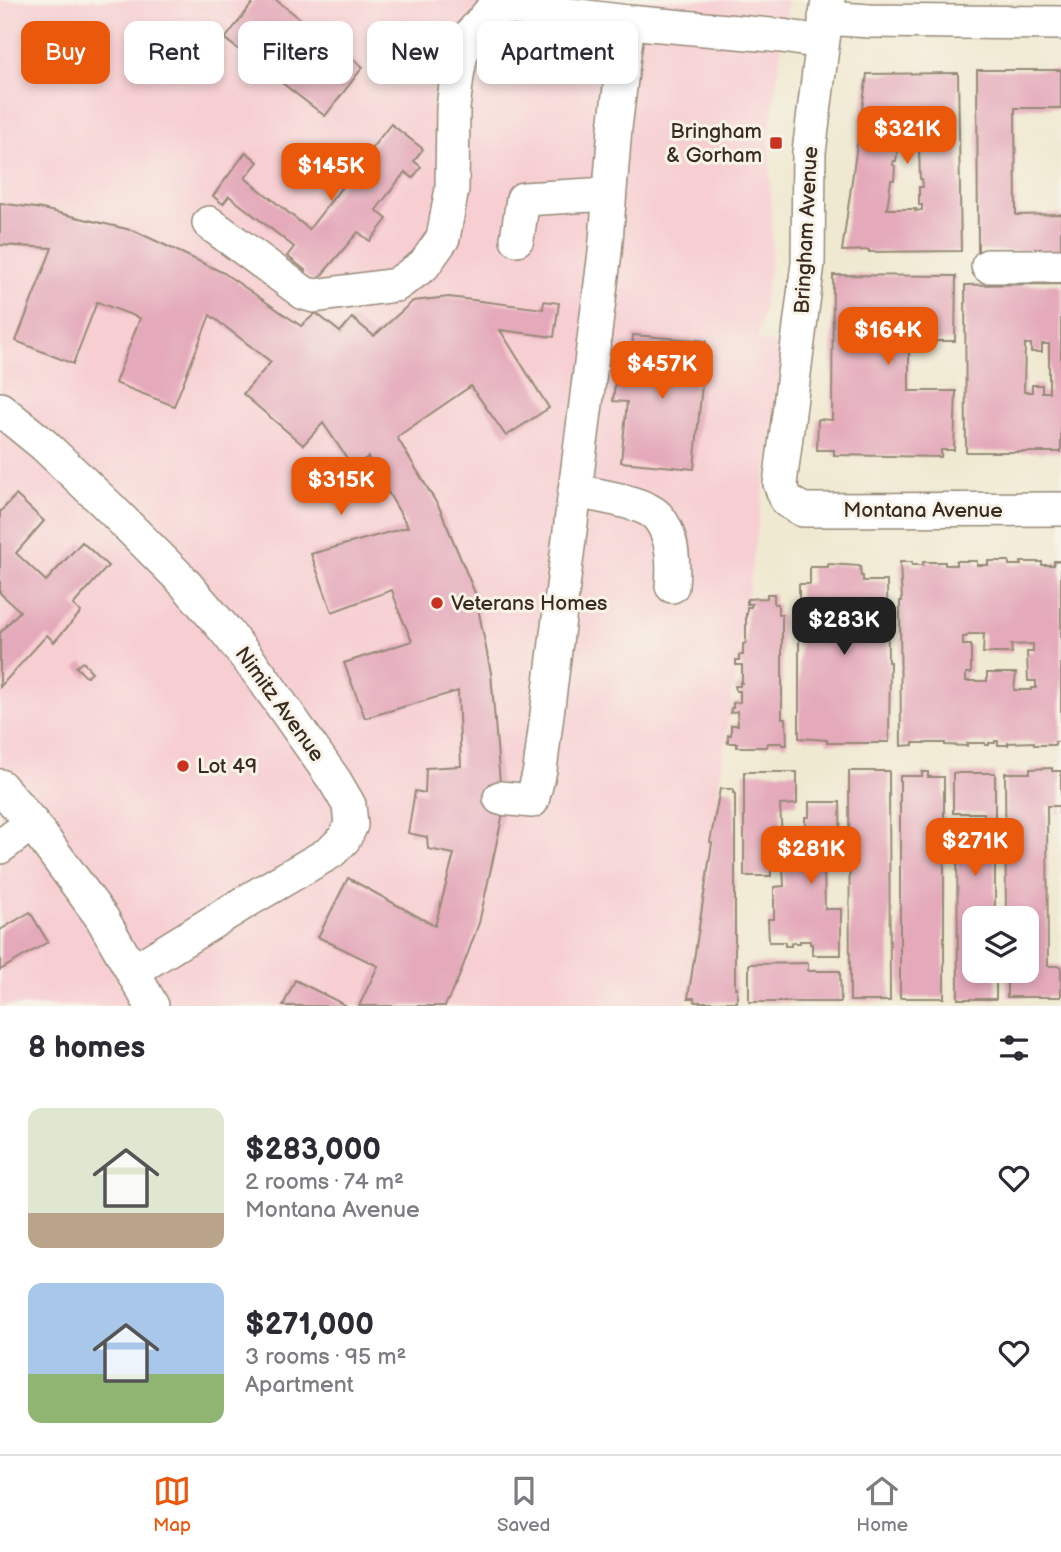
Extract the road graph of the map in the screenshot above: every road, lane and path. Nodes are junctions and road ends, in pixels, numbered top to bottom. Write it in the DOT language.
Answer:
graph roads {
  1 [pos="483,6"];
  2 [pos="586,8"];
  3 [pos="825,20"];
  4 [pos="625,21"];
  5 [pos="638,23"];
  6 [pos="1061,23"];
  7 [pos="620,84"];
  8 [pos="609,194"];
  9 [pos="209,223"];
  10 [pos="517,239"];
  11 [pos="988,265"];
  12 [pos="1061,266"];
  13 [pos="0,409"];
  14 [pos="575,491"];
  15 [pos="788,501"];
  16 [pos="1061,509"];
  17 [pos="672,586"];
  18 [pos="0,786"];
  19 [pos="500,798"];
  20 [pos="32,823"];
  21 [pos="0,847"];
  22 [pos="133,971"];
  23 [pos="152,1006"];
  1 -- 2 [label="street"];
  1 -- 9 [label="street"];
  2 -- 4 [label="street"];
  3 -- 5 [label="street"];
  3 -- 6 [label="street"];
  3 -- 15 [label="street, Bringham Avenue"];
  7 -- 8 [label="street"];
  8 -- 10 [label="street"];
  8 -- 14 [label="street"];
  11 -- 12 [label="street"];
  13 -- 22 [label="street, Nimitz Avenue"];
  14 -- 17 [label="street"];
  14 -- 19 [label="street"];
  15 -- 16 [label="street, Montana Avenue"];
  18 -- 20 [label="street"];
  20 -- 21 [label="street"];
  20 -- 22 [label="street"];
  22 -- 23 [label="street"];
}
